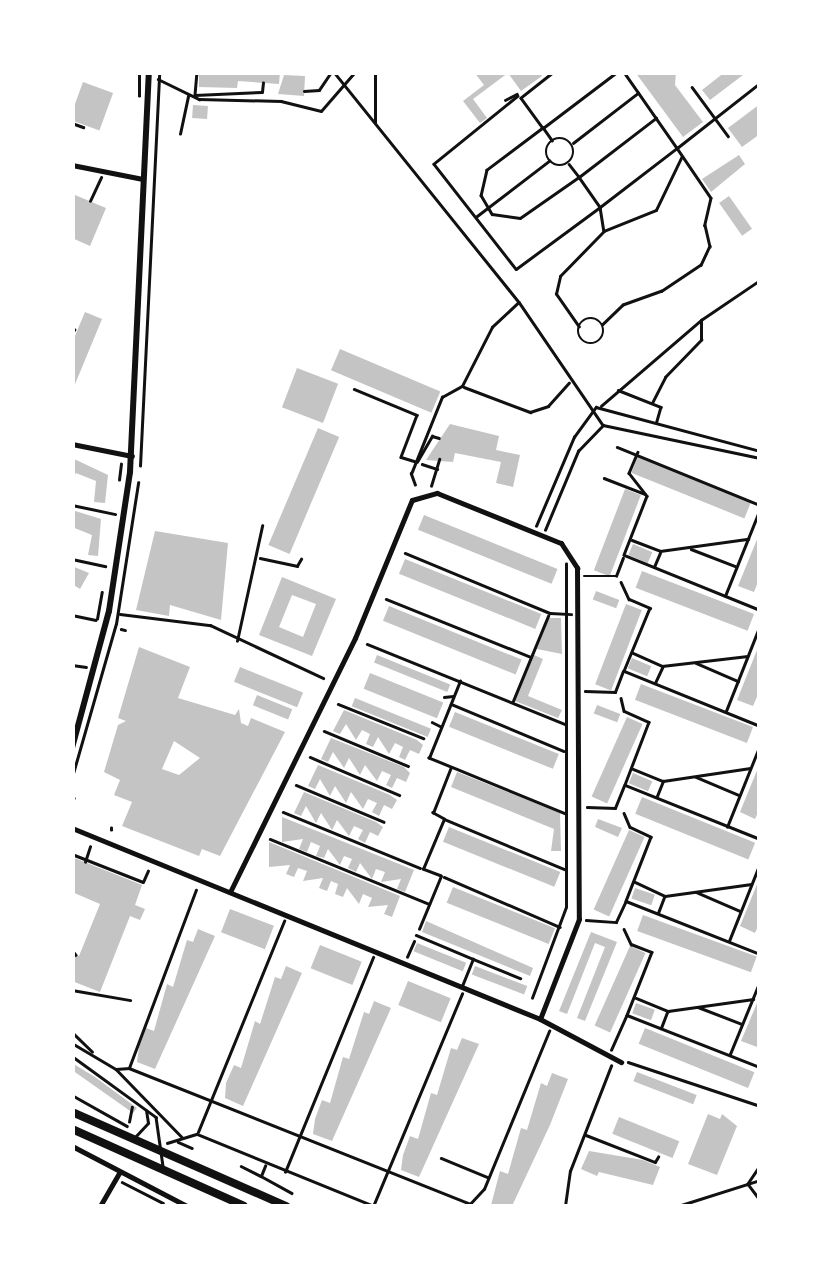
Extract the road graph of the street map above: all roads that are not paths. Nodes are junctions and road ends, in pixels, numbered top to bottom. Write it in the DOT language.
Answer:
graph roads {
  1 [pos="149,72"];
  2 [pos="72,165"];
  3 [pos="145,180"];
  4 [pos="72,444"];
  5 [pos="132,456"];
  6 [pos="72,748"];
  7 [pos="72,828"];
  8 [pos="230,892"];
  9 [pos="416,935"];
  10 [pos="473,959"];
  11 [pos="520,978"];
  12 [pos="463,988"];
  13 [pos="540,1019"];
  14 [pos="72,1056"];
  15 [pos="620,1062"];
  16 [pos="146,1109"];
  17 [pos="72,1112"];
  18 [pos="72,1129"];
  19 [pos="137,1135"];
  20 [pos="158,1144"];
  21 [pos="72,1146"];
  22 [pos="120,1172"];
  23 [pos="167,1172"];
  24 [pos="100,1206"];
  25 [pos="187,1206"];
  26 [pos="244,1206"];
  27 [pos="286,1206"];
  1 -- 3 [label="street"];
  2 -- 3 [label="street"];
  3 -- 5 [label="street"];
  4 -- 5 [label="street"];
  5 -- 6 [label="street"];
  7 -- 8 [label="street"];
  8 -- 12 [label="street"];
  8 -- 13 [label="street"];
  9 -- 10 [label="lane"];
  10 -- 11 [label="lane"];
  10 -- 12 [label="lane"];
  12 -- 13 [label="street"];
  13 -- 15 [label="street"];
  14 -- 16 [label="lane"];
  16 -- 19 [label="lane"];
  16 -- 20 [label="lane"];
  17 -- 19 [label="main road"];
  18 -- 23 [label="main road"];
  19 -- 20 [label="main road"];
  20 -- 23 [label="lane"];
  20 -- 27 [label="main road"];
  21 -- 22 [label="street"];
  22 -- 24 [label="street"];
  22 -- 25 [label="street"];
  23 -- 26 [label="main road"];
}
